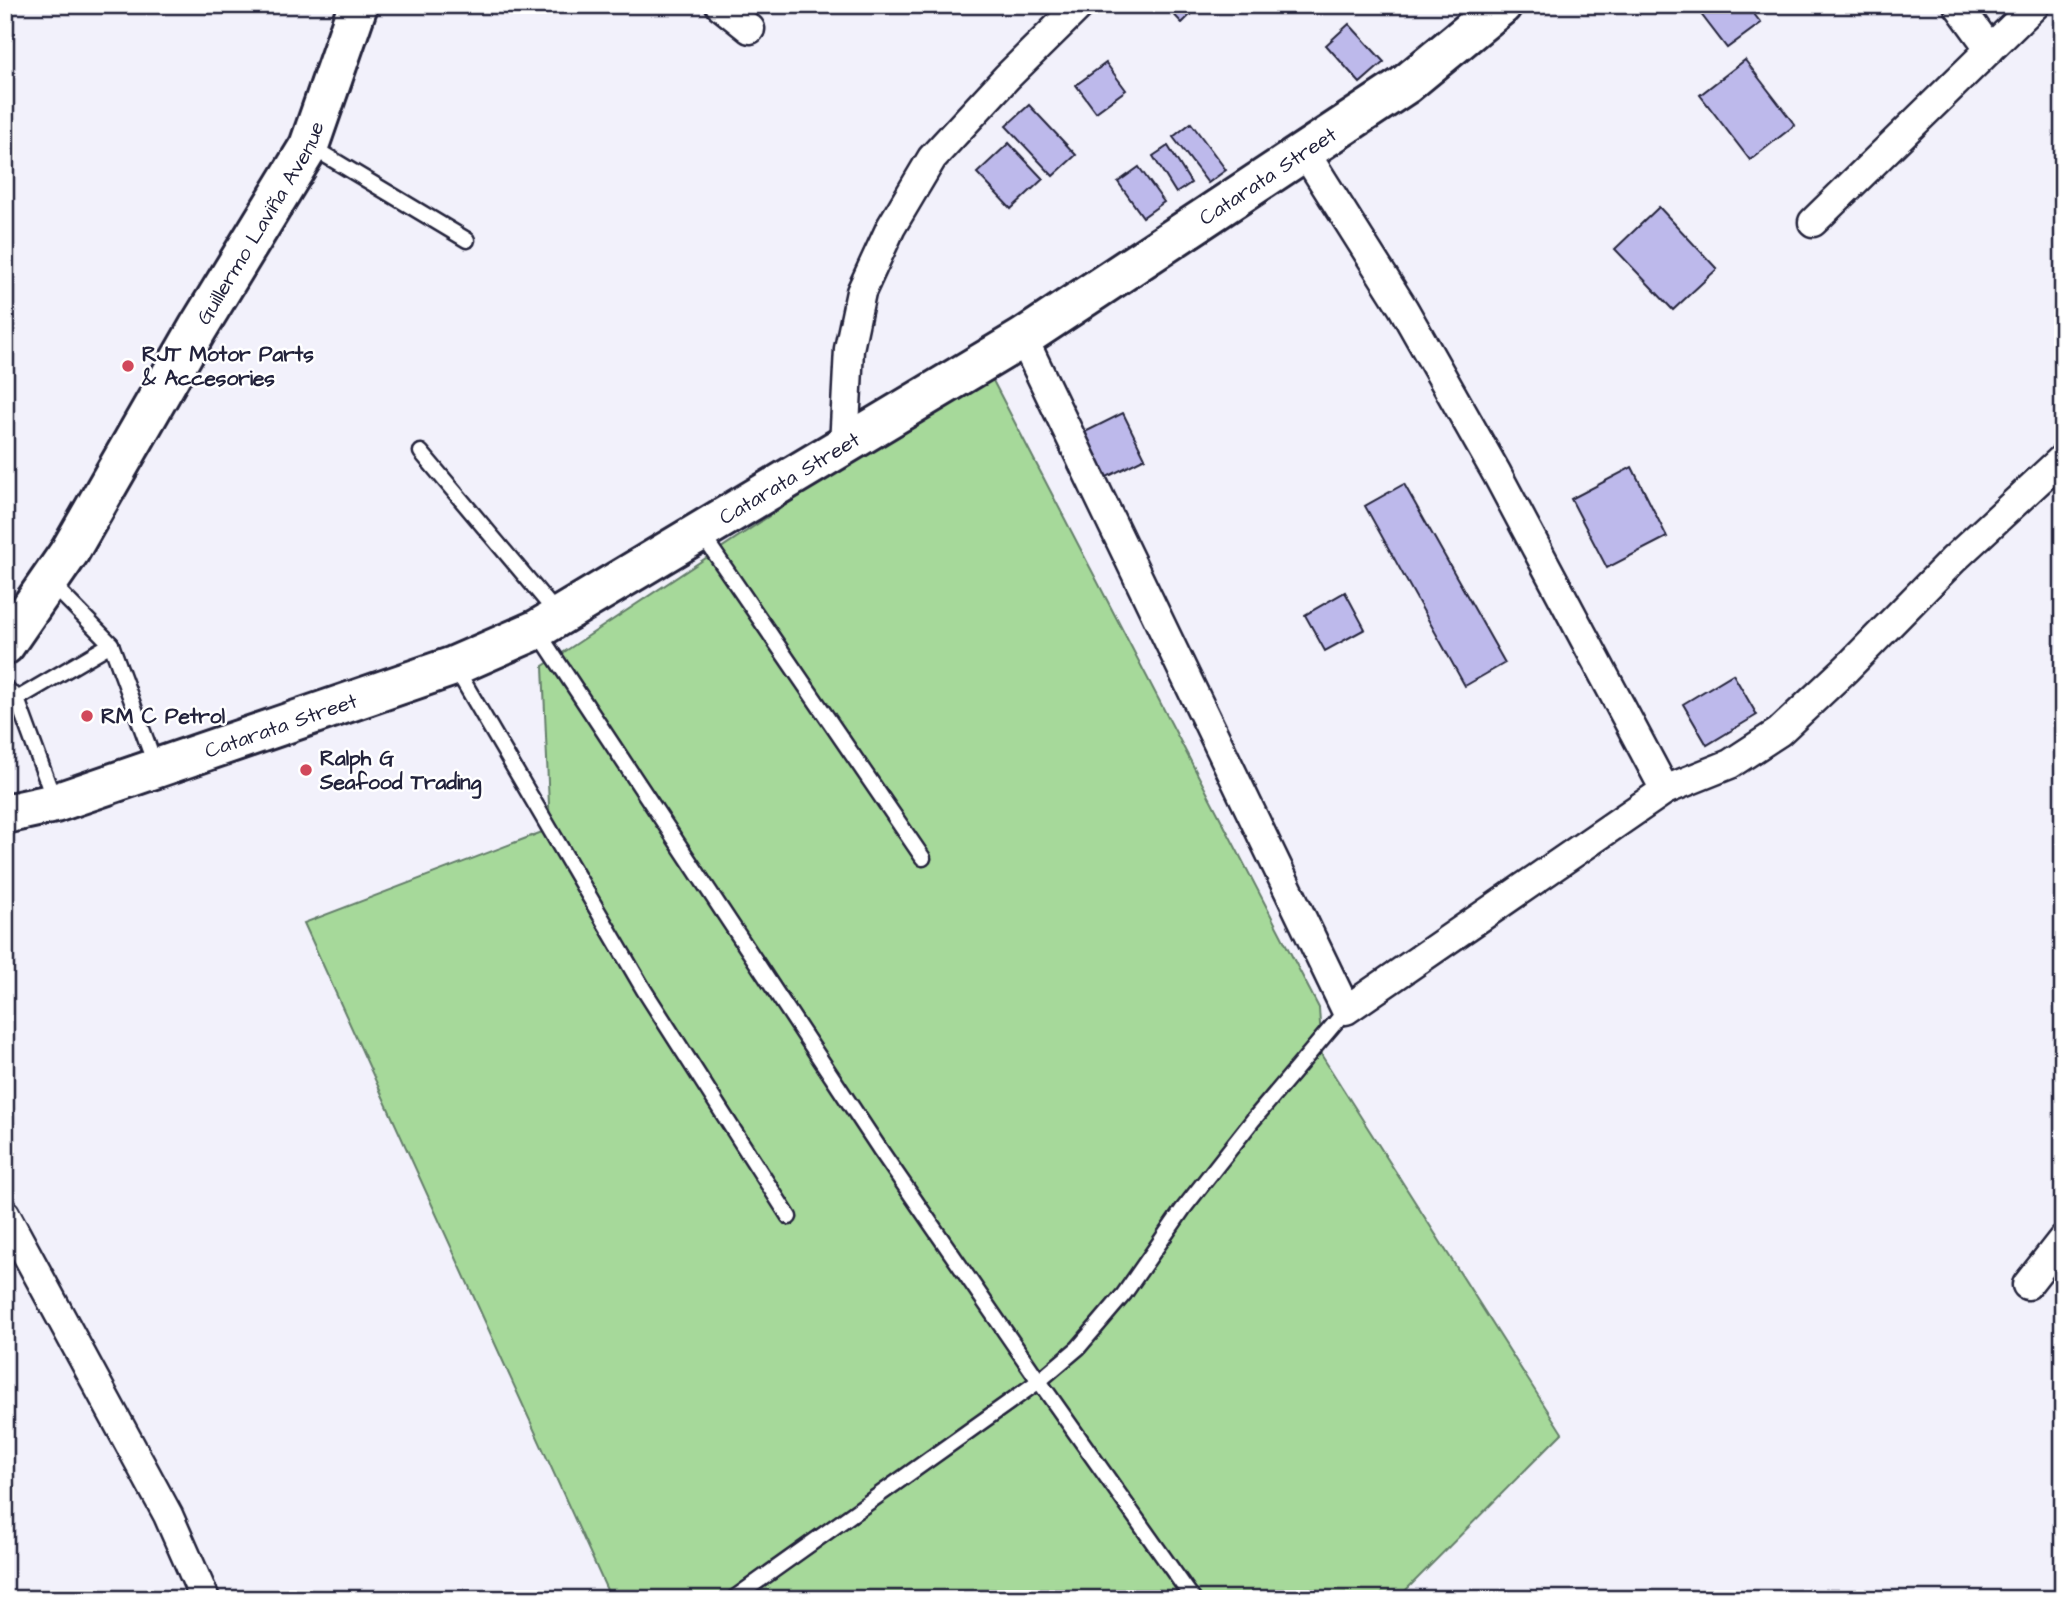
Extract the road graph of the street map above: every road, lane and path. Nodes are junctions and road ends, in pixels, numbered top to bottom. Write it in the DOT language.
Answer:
graph roads {
  1 [pos="358,5"];
  2 [pos="720,5"];
  3 [pos="1080,5"];
  4 [pos="1502,5"];
  5 [pos="1958,5"];
  6 [pos="2035,5"];
  7 [pos="750,29"];
  8 [pos="1990,49"];
  9 [pos="309,146"];
  10 [pos="1304,152"];
  11 [pos="1813,222"];
  12 [pos="467,240"];
  13 [pos="1023,338"];
  14 [pos="844,446"];
  15 [pos="421,452"];
  16 [pos="2063,458"];
  17 [pos="700,532"];
  18 [pos="49,581"];
  19 [pos="548,623"];
  20 [pos="111,644"];
  21 [pos="5,645"];
  22 [pos="454,666"];
  23 [pos="5,687"];
  24 [pos="17,699"];
  25 [pos="156,768"];
  26 [pos="1665,790"];
  27 [pos="55,803"];
  28 [pos="5,814"];
  29 [pos="923,858"];
  30 [pos="1346,1010"];
  31 [pos="5,1214"];
  32 [pos="789,1217"];
  33 [pos="2063,1239"];
  34 [pos="2027,1285"];
  35 [pos="1039,1381"];
  36 [pos="205,1599"];
  37 [pos="733,1599"];
  38 [pos="1193,1599"];
  1 -- 9 [label="street, Guillermo Laviña Avenue"];
  2 -- 7 [label="street"];
  3 -- 14 [label="street"];
  4 -- 10 [label="street, Catarata Street"];
  5 -- 8 [label="street"];
  6 -- 8 [label="street"];
  8 -- 11 [label="street"];
  9 -- 12 [label="lane"];
  9 -- 18 [label="street, Guillermo Laviña Avenue"];
  10 -- 13 [label="street, Catarata Street"];
  10 -- 26 [label="street"];
  13 -- 14 [label="street, Catarata Street"];
  13 -- 30 [label="street"];
  14 -- 17 [label="street, Catarata Street"];
  15 -- 19 [label="lane"];
  16 -- 26 [label="street"];
  17 -- 19 [label="street, Catarata Street"];
  17 -- 29 [label="lane"];
  18 -- 20 [label="lane"];
  18 -- 21 [label="street, Guillermo Laviña Avenue"];
  19 -- 22 [label="street, Catarata Street"];
  19 -- 35 [label="lane"];
  20 -- 24 [label="lane"];
  20 -- 25 [label="lane"];
  22 -- 25 [label="street, Catarata Street"];
  22 -- 32 [label="lane"];
  23 -- 24 [label="lane"];
  24 -- 27 [label="lane"];
  25 -- 27 [label="street, Catarata Street"];
  26 -- 30 [label="street"];
  27 -- 28 [label="street, Catarata Street"];
  30 -- 35 [label="lane"];
  31 -- 36 [label="street"];
  33 -- 34 [label="street"];
  35 -- 37 [label="lane"];
  35 -- 38 [label="lane"];
}
